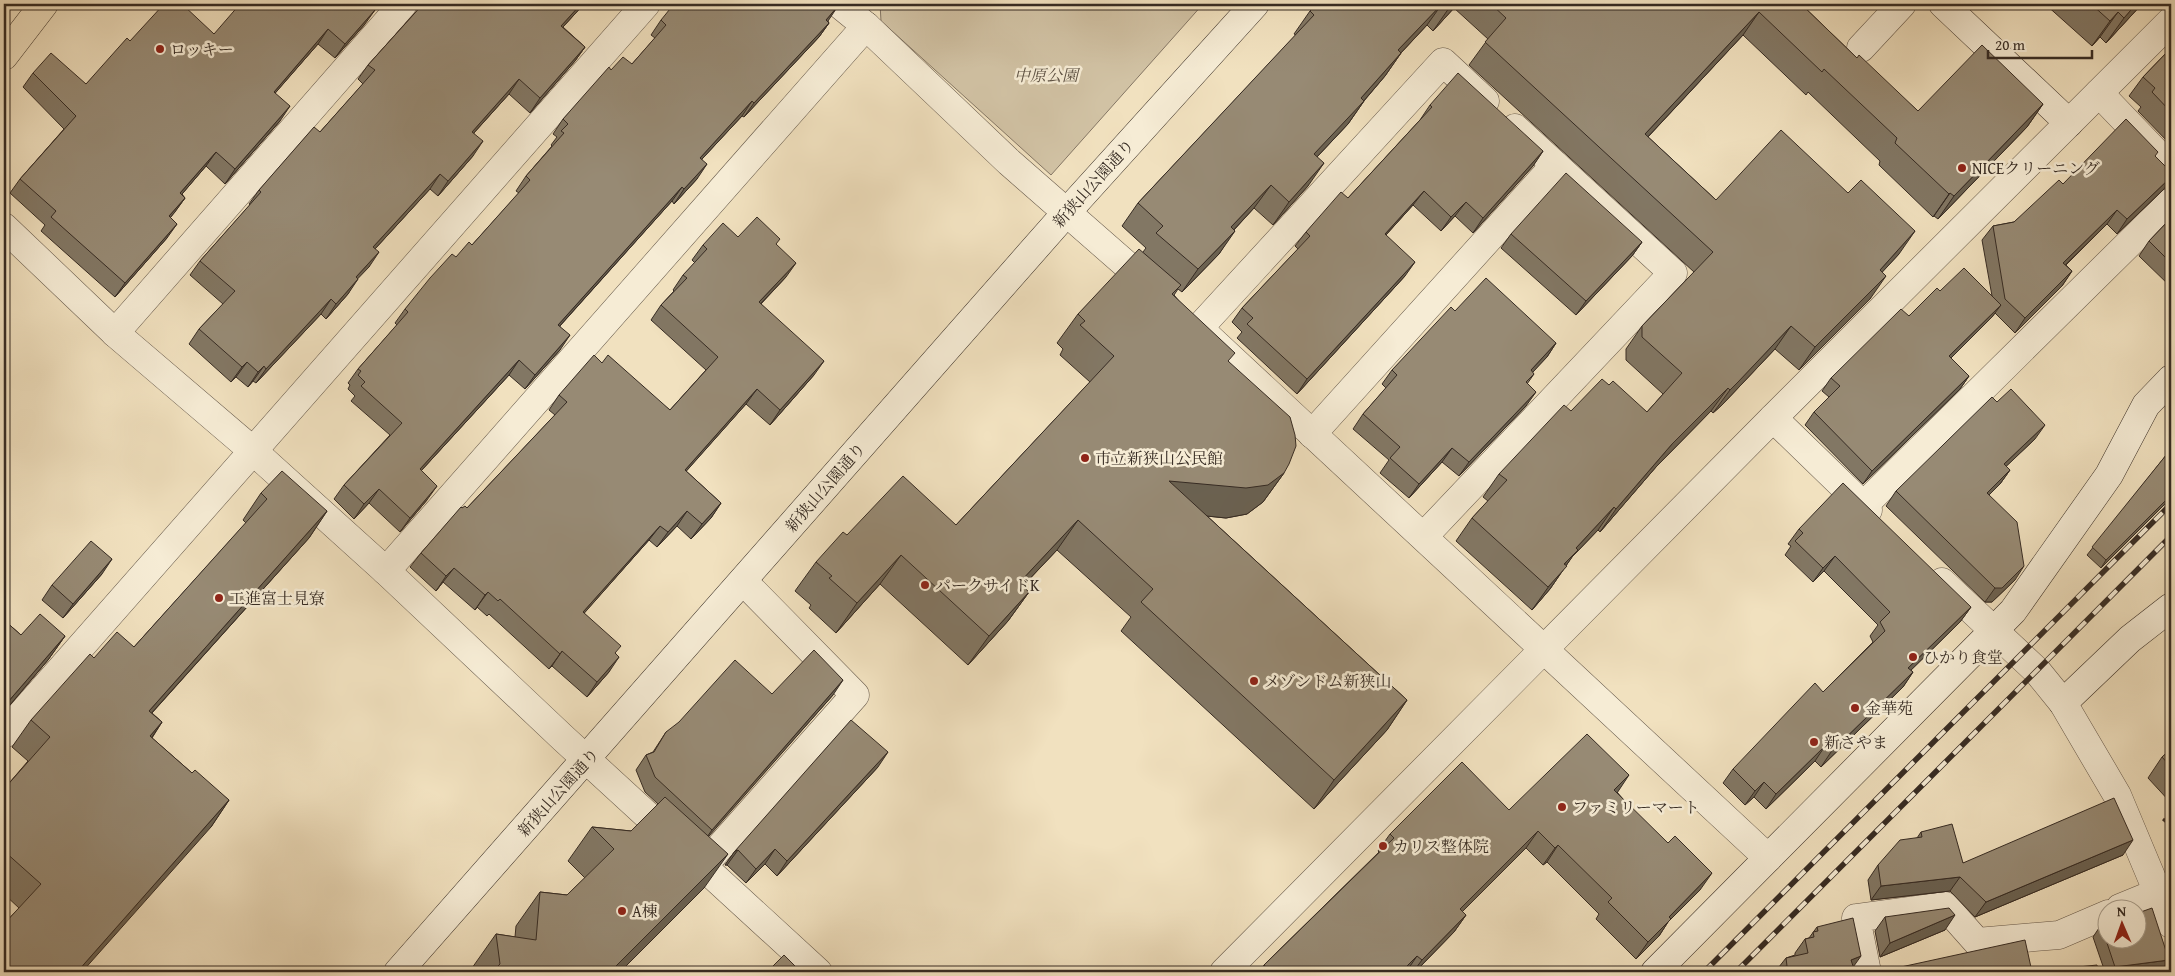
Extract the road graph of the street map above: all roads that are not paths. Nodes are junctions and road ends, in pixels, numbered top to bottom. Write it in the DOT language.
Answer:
graph roads {
  1 [pos="44,4"];
  2 [pos="403,4"];
  3 [pos="646,4"];
  4 [pos="1255,4"];
  5 [pos="1902,4"];
  6 [pos="1943,4"];
  7 [pos="851,11"];
  8 [pos="2171,21"];
  9 [pos="1861,48"];
  10 [pos="4,56"];
  11 [pos="2099,93"];
  12 [pos="2069,123"];
  13 [pos="1555,165"];
  14 [pos="2171,168"];
  15 [pos="2171,202"];
  16 [pos="1066,213"];
  17 [pos="4,227"];
  18 [pos="1199,328"];
  19 [pos="115,333"];
  20 [pos="2171,379"];
  21 [pos="1773,418"];
  22 [pos="1312,434"];
  23 [pos="252,450"];
  24 [pos="1864,506"];
  25 [pos="1884,527"];
  26 [pos="1424,536"];
  27 [pos="1927,567"];
  28 [pos="386,571"];
  29 [pos="743,581"];
  30 [pos="2171,607"];
  31 [pos="1994,631"];
  32 [pos="1544,651"];
  33 [pos="2063,703"];
  34 [pos="4,734"];
  35 [pos="587,759"];
  36 [pos="1768,858"];
  37 [pos="703,866"];
  38 [pos="2159,892"];
  39 [pos="2144,898"];
  40 [pos="2098,918"];
  41 [pos="2171,924"];
  42 [pos="398,972"];
  43 [pos="818,972"];
  44 [pos="1224,972"];
  45 [pos="1655,972"];
  46 [pos="1867,972"];
  1 -- 10 [label="highway"];
  2 -- 19 [label="street"];
  3 -- 23 [label="street"];
  4 -- 16 [label="street, 新狭山公園通り"];
  5 -- 9 [label="street"];
  6 -- 12 [label="street"];
  7 -- 16 [label="street"];
  7 -- 28 [label="street"];
  8 -- 11 [label="street"];
  11 -- 12 [label="street"];
  11 -- 14 [label="street"];
  12 -- 21 [label="street"];
  13 -- 18 [label="street"];
  13 -- 22 [label="street"];
  13 -- 26 [label="street"];
  15 -- 24 [label="street"];
  16 -- 18 [label="street"];
  16 -- 29 [label="street, 新狭山公園通り"];
  17 -- 19 [label="street"];
  18 -- 22 [label="street"];
  19 -- 23 [label="street"];
  20 -- 31 [label="street"];
  21 -- 24 [label="street"];
  21 -- 32 [label="street"];
  22 -- 26 [label="street"];
  23 -- 28 [label="street"];
  23 -- 34 [label="street"];
  24 -- 25 [label="street"];
  26 -- 32 [label="street"];
  27 -- 31 [label="street"];
  28 -- 35 [label="street"];
  29 -- 35 [label="street, 新狭山公園通り"];
  29 -- 37 [label="street"];
  30 -- 33 [label="street"];
  31 -- 33 [label="street"];
  31 -- 36 [label="street"];
  32 -- 36 [label="street"];
  32 -- 44 [label="street"];
  33 -- 38 [label="street"];
  35 -- 37 [label="street"];
  35 -- 42 [label="street, 新狭山公園通り"];
  36 -- 45 [label="street"];
  37 -- 43 [label="street"];
  38 -- 39 [label="street"];
  38 -- 41 [label="street"];
  40 -- 46 [label="street"];
}
